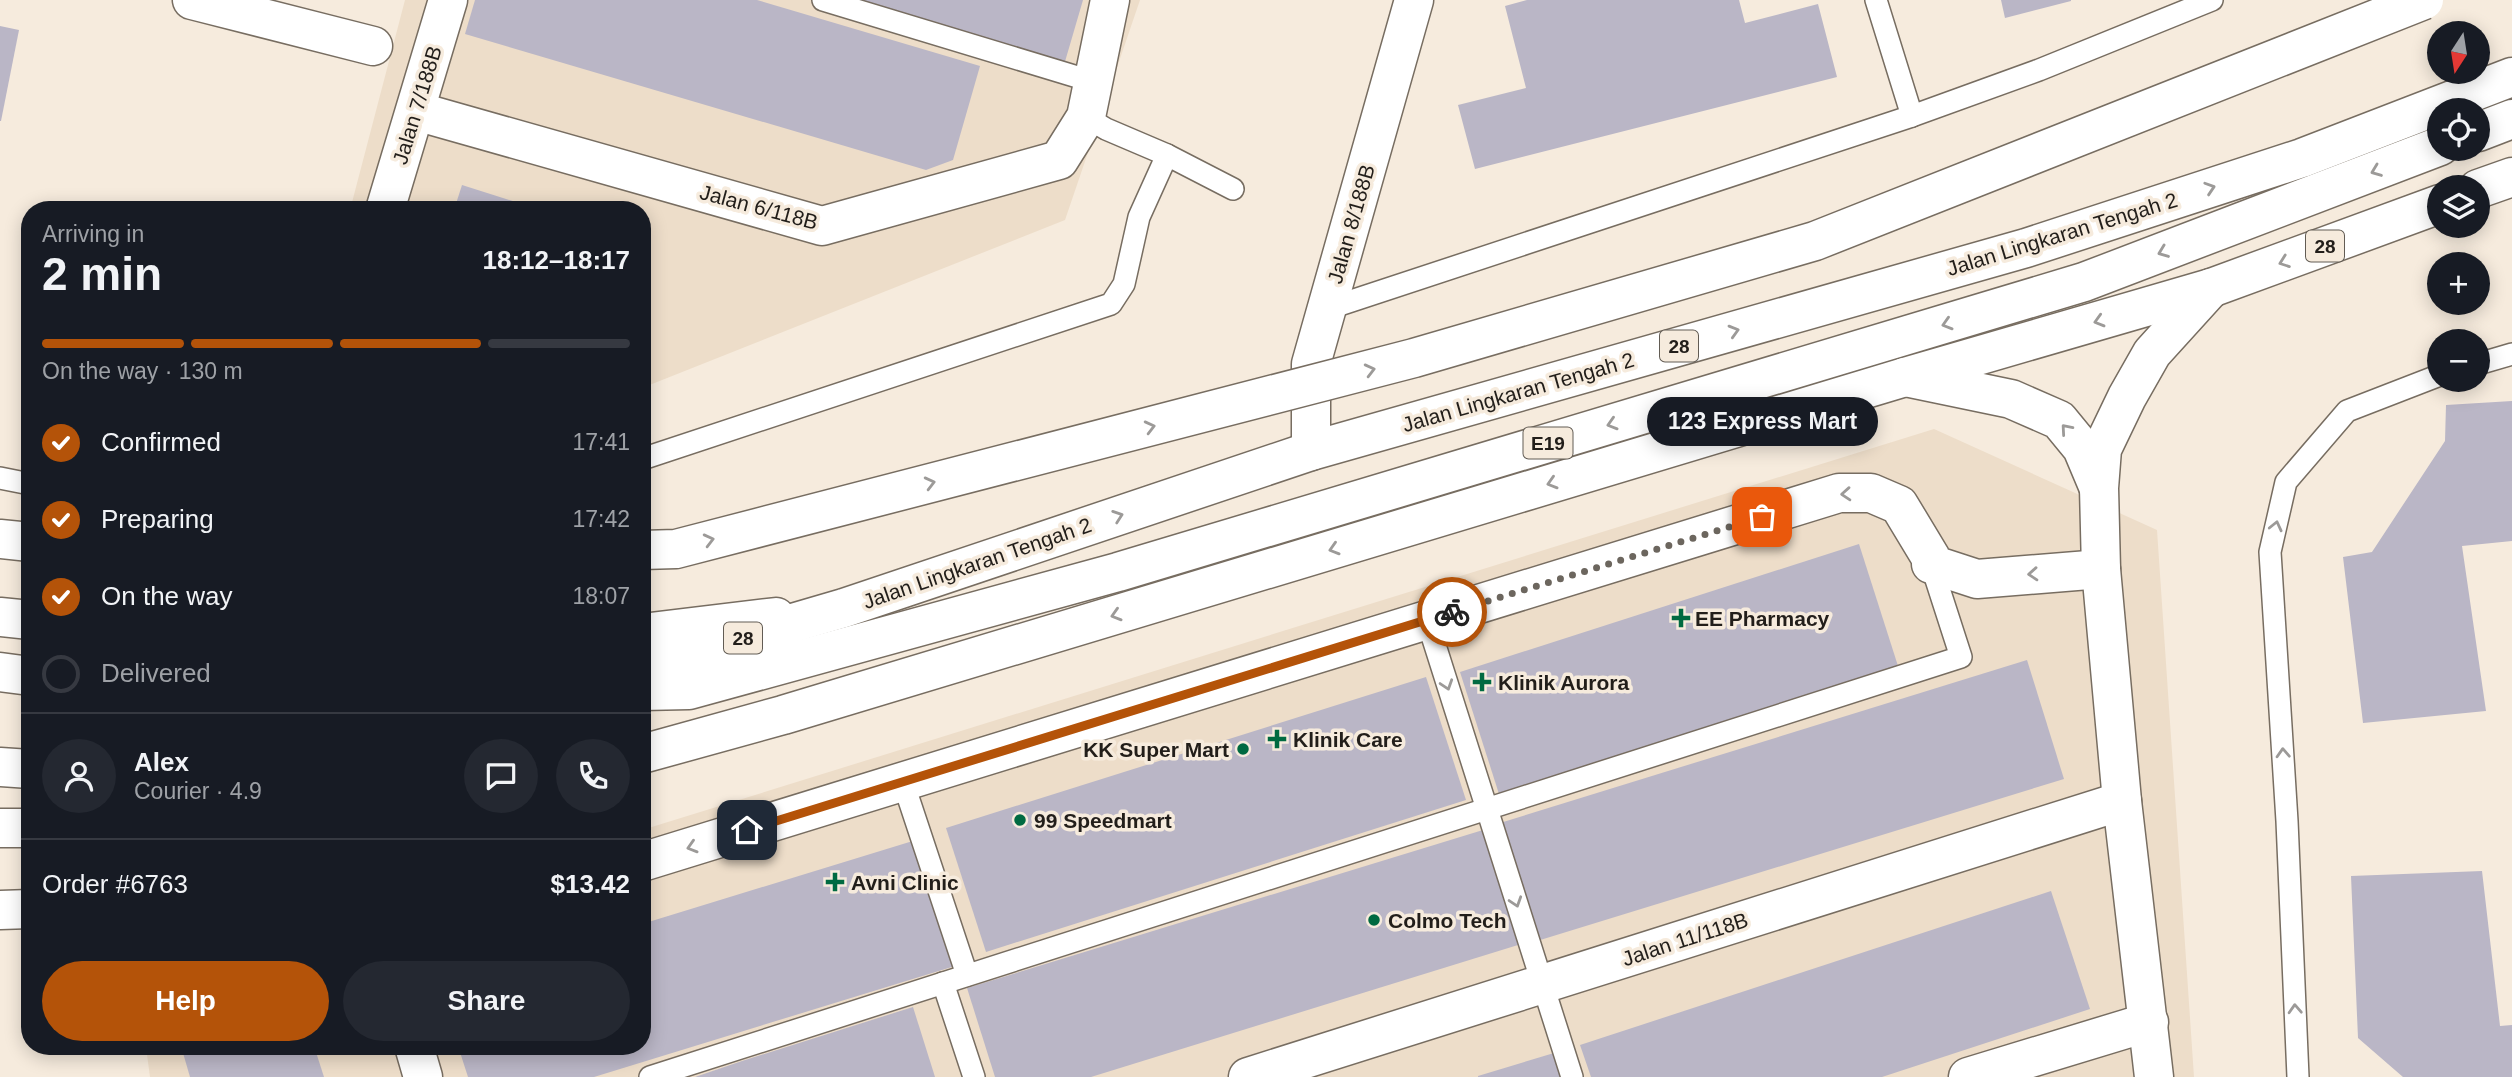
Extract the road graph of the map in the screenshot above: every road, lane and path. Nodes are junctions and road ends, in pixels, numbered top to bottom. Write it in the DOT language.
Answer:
graph roads {
  1 [pos="192,0"];
  2 [pos="448,0"];
  3 [pos="823,0"];
  4 [pos="1110,0"];
  5 [pos="1414,0"];
  6 [pos="1876,0"];
  7 [pos="2212,0"];
  8 [pos="2424,0"];
  9 [pos="373,46"];
  10 [pos="2512,77"];
  11 [pos="1090,99"];
  12 [pos="416,111"];
  13 [pos="1912,116"];
  14 [pos="2512,119"];
  15 [pos="2490,127"];
  16 [pos="2427,151"];
  17 [pos="1167,155"];
  18 [pos="2512,177"];
  19 [pos="2490,185"];
  20 [pos="1233,189"];
  21 [pos="389,201"];
  22 [pos="2427,209"];
  23 [pos="2211,288"];
  24 [pos="1327,309"];
  25 [pos="2512,354"];
  26 [pos="2490,360"];
  27 [pos="1905,377"];
  28 [pos="2427,381"];
  29 [pos="1311,452"];
  30 [pos="651,456"];
  31 [pos="0,478"];
  32 [pos="21,482"];
  33 [pos="2099,488"];
  34 [pos="0,539"];
  35 [pos="21,541"];
  36 [pos="651,550"];
  37 [pos="1931,564"];
  38 [pos="2101,569"];
  39 [pos="844,608"];
  40 [pos="0,617"];
  41 [pos="21,619"];
  42 [pos="1427,620"];
  43 [pos="651,632"];
  44 [pos="651,664"];
  45 [pos="0,672"];
  46 [pos="21,675"];
  47 [pos="651,691"];
  48 [pos="651,752"];
  49 [pos="0,767"];
  50 [pos="21,768"];
  51 [pos="903,782"];
  52 [pos="2122,801"];
  53 [pos="1487,809"];
  54 [pos="0,828"];
  55 [pos="21,828"];
  56 [pos="651,859"];
  57 [pos="21,909"];
  58 [pos="0,910"];
  59 [pos="967,975"];
  60 [pos="943,983"];
  61 [pos="1542,984"];
  62 [pos="2149,1022"];
  63 [pos="417,1055"];
  64 [pos="423,1077"];
  65 [pos="650,1077"];
  66 [pos="974,1077"];
  67 [pos="1248,1077"];
  68 [pos="1572,1077"];
  69 [pos="1968,1077"];
  70 [pos="2154,1077"];
  71 [pos="2298,1077"];
  1 -- 9 [label="main road"];
  2 -- 12 [label="main road, Jalan 7/188B"];
  3 -- 11 [label="lane"];
  4 -- 11 [label="main road"];
  5 -- 24 [label="main road, Jalan 8/188B"];
  6 -- 13 [label="lane"];
  7 -- 13 [label="lane"];
  36 -- 8 [label="main road, one-way, bridge"];
  29 -- 10 [label="main road, Jalan Lingkaran Tengah 2 / 28, one-way"];
  11 -- 12 [label="main road, Jalan 6/118B"];
  11 -- 17 [label="lane"];
  12 -- 21 [label="main road, Jalan 7/188B"];
  13 -- 24 [label="lane"];
  14 -- 15 [label="main road"];
  16 -- 47 [label="main road, E19, one-way"];
  17 -- 20 [label="lane"];
  17 -- 30 [label="lane"];
  18 -- 19 [label="main road"];
  22 -- 23 [label="main road, 28, one-way"];
  23 -- 27 [label="main road, 28, one-way"];
  23 -- 33 [label="main road"];
  24 -- 29 [label="main road, Jalan 8/188B"];
  25 -- 26 [label="lane"];
  33 -- 27 [label="main road, one-way"];
  27 -- 48 [label="main road, 28, one-way"];
  71 -- 28 [label="lane, one-way"];
  39 -- 29 [label="main road, Jalan Lingkaran Tengah 2 / 28, one-way"];
  31 -- 32 [label="lane"];
  33 -- 38 [label="main road"];
  34 -- 35 [label="main road"];
  38 -- 37 [label="main road, one-way"];
  37 -- 42 [label="main road, one-way"];
  37 -- 53 [label="lane"];
  38 -- 52 [label="main road"];
  39 -- 43 [label="main road"];
  39 -- 44 [label="main road, Jalan Lingkaran Tengah 2 / 28"];
  40 -- 41 [label="main road"];
  42 -- 51 [label="main road"];
  42 -- 53 [label="lane, one-way"];
  45 -- 46 [label="main road"];
  49 -- 50 [label="main road"];
  51 -- 56 [label="main road, one-way"];
  51 -- 59 [label="lane"];
  52 -- 61 [label="main road, Jalan 11/118B"];
  52 -- 62 [label="main road"];
  53 -- 59 [label="lane"];
  53 -- 61 [label="lane, one-way"];
  54 -- 55 [label="main road"];
  57 -- 58 [label="main road"];
  59 -- 60 [label="lane"];
  60 -- 65 [label="lane"];
  60 -- 66 [label="lane"];
  61 -- 67 [label="main road, Jalan 11/118B"];
  61 -- 68 [label="lane"];
  62 -- 69 [label="main road"];
  62 -- 70 [label="main road"];
  63 -- 64 [label="main road"];
}
